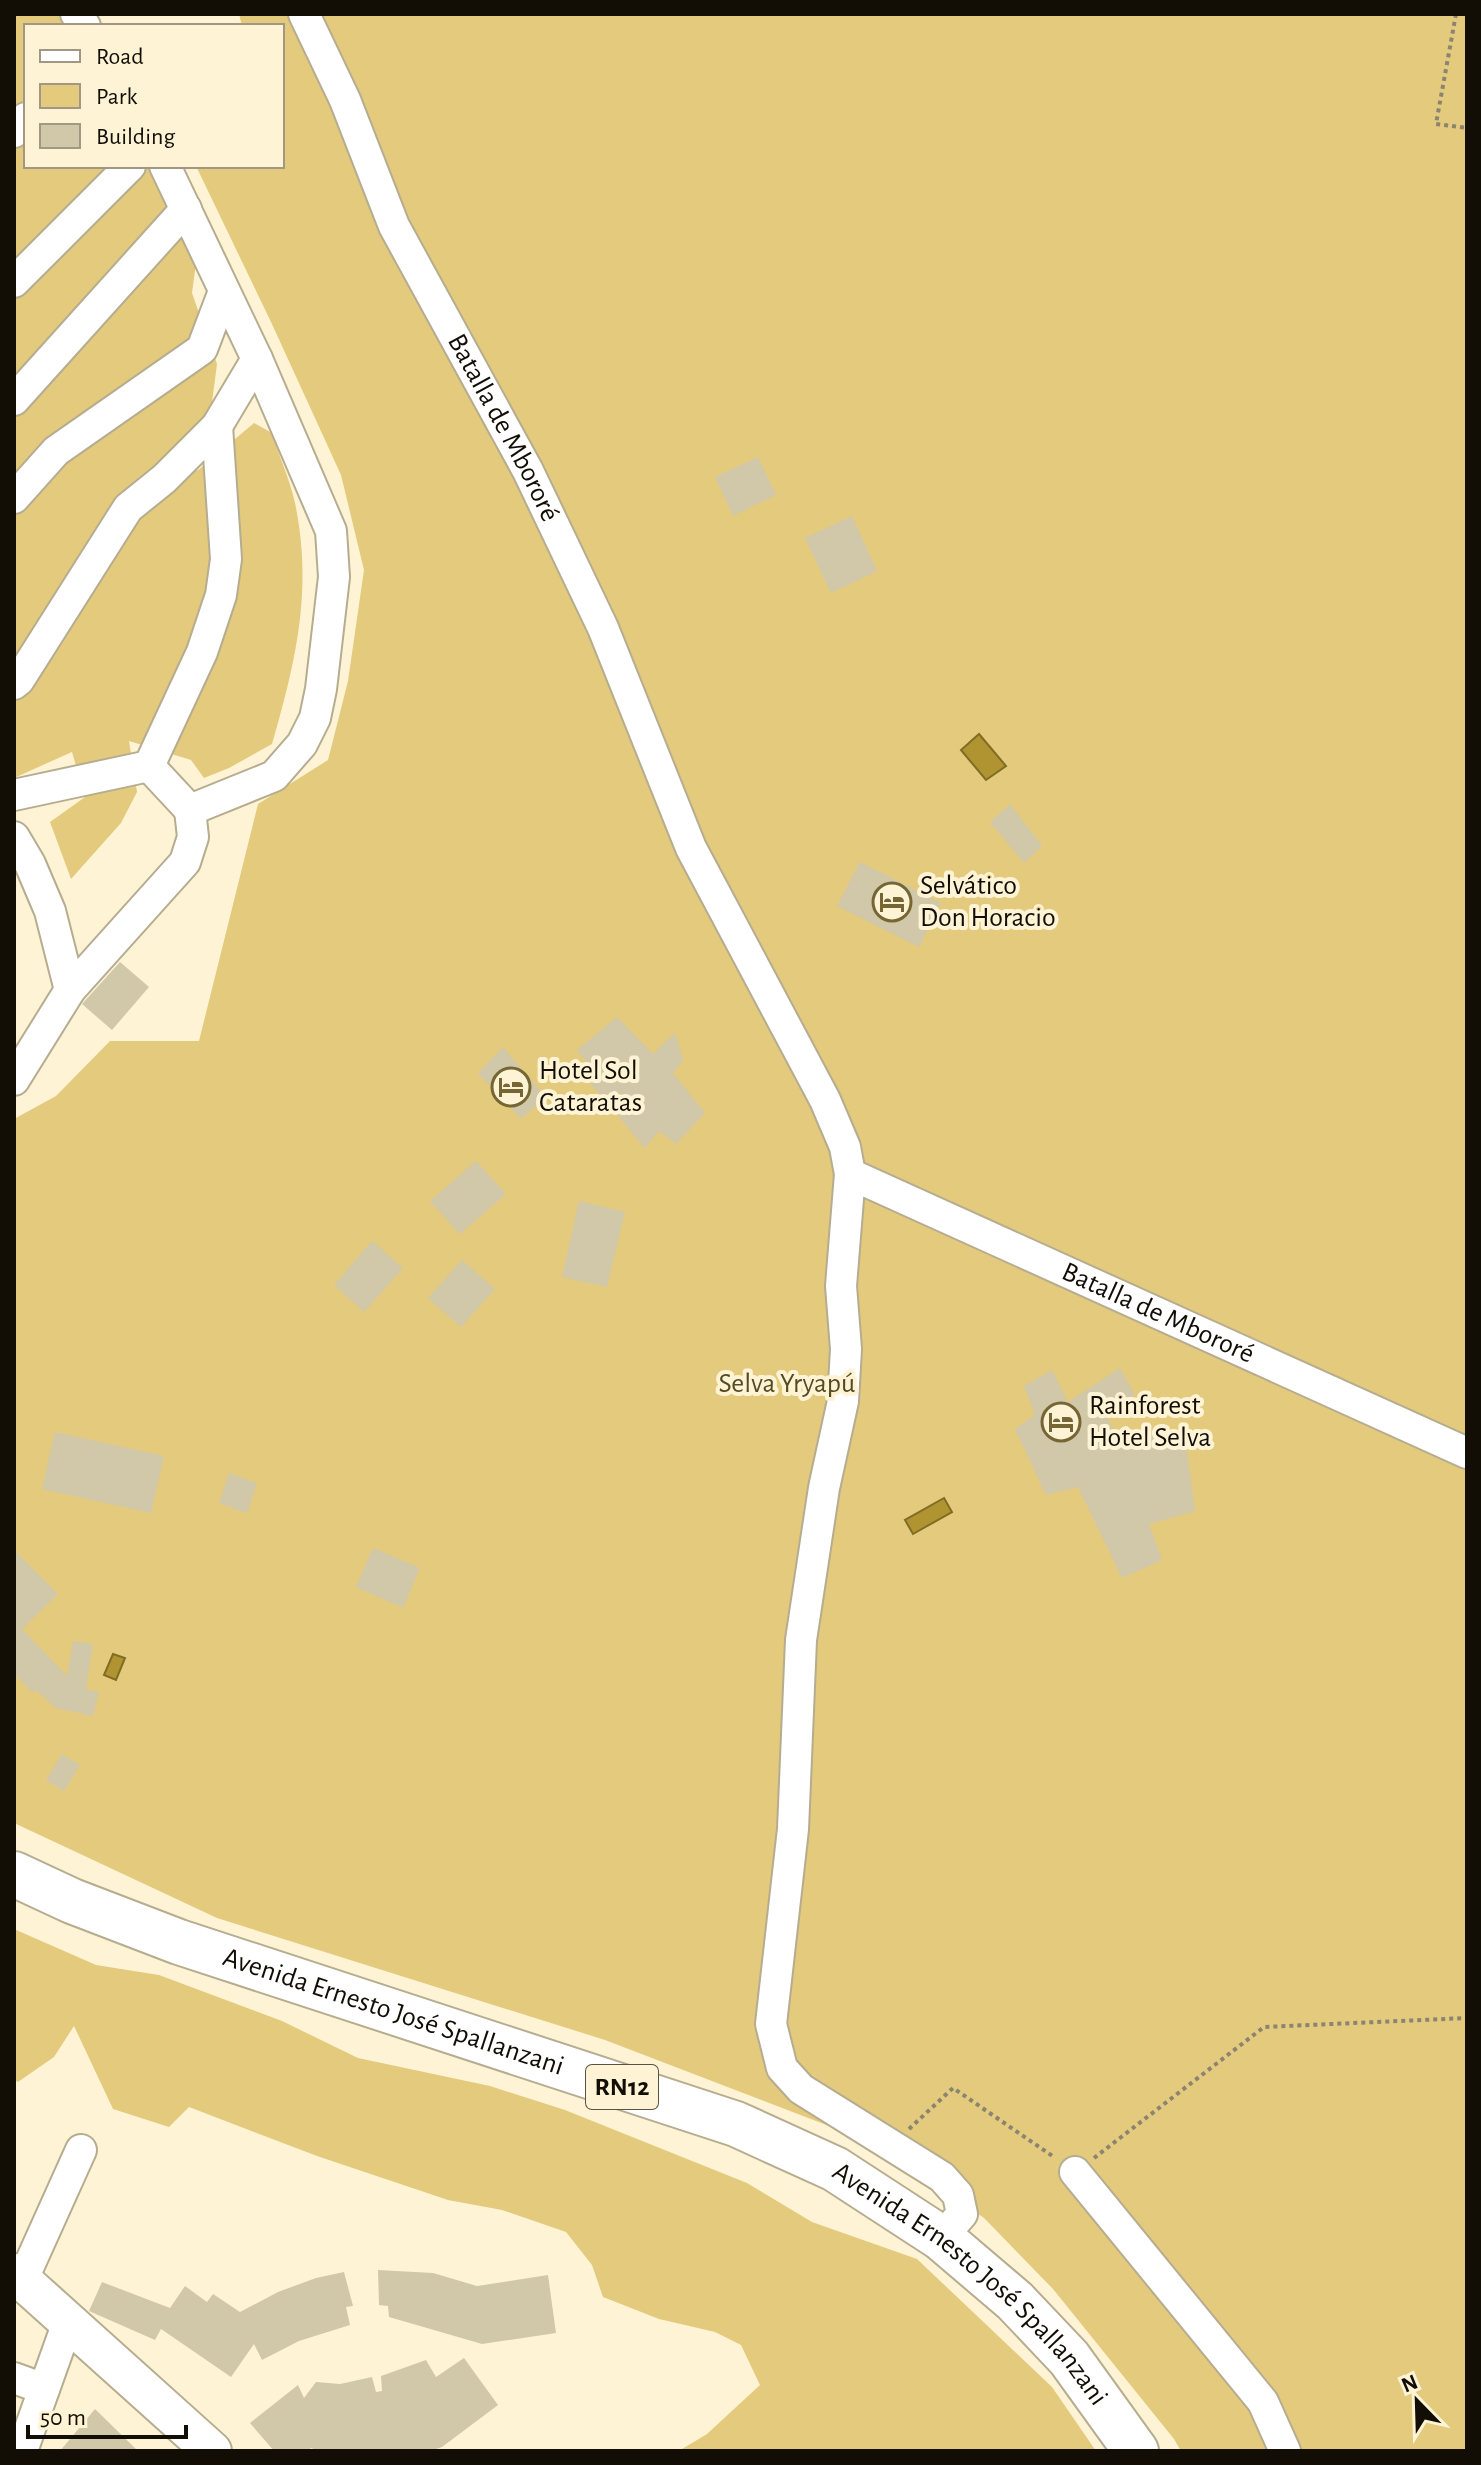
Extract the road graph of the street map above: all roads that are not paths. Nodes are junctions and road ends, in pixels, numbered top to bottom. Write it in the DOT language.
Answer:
graph roads {
  1 [pos="304,14"];
  2 [pos="128,168"];
  3 [pos="166,168"];
  4 [pos="186,209"];
  5 [pos="14,282"];
  6 [pos="224,291"];
  7 [pos="257,359"];
  8 [pos="14,400"];
  9 [pos="217,426"];
  10 [pos="14,498"];
  11 [pos="14,684"];
  12 [pos="149,766"];
  13 [pos="14,795"];
  14 [pos="190,810"];
  15 [pos="14,837"];
  16 [pos="70,990"];
  17 [pos="14,1080"];
  18 [pos="850,1174"];
  19 [pos="1467,1453"];
  20 [pos="14,1874"];
  21 [pos="81,2150"];
  22 [pos="1075,2172"];
  23 [pos="941,2238"];
  24 [pos="18,2277"];
  25 [pos="68,2322"];
  26 [pos="14,2378"];
  27 [pos="44,2389"];
  28 [pos="22,2451"];
  29 [pos="212,2451"];
  30 [pos="1136,2451"];
  31 [pos="1285,2451"];
  1 -- 18 [label="street, Batalla de Mbororé"];
  2 -- 5 [label="street"];
  3 -- 4 [label="street"];
  4 -- 6 [label="street"];
  4 -- 8 [label="street"];
  6 -- 7 [label="street"];
  6 -- 10 [label="street"];
  7 -- 9 [label="street"];
  7 -- 14 [label="street"];
  9 -- 11 [label="street"];
  9 -- 12 [label="street"];
  12 -- 13 [label="street"];
  12 -- 14 [label="street"];
  14 -- 16 [label="street"];
  15 -- 16 [label="street"];
  16 -- 17 [label="street"];
  18 -- 19 [label="street, Batalla de Mbororé"];
  18 -- 23 [label="street, Batalla de Mbororé"];
  20 -- 23 [label="highway, Avenida Ernesto José Spallanzani / RN12"];
  21 -- 24 [label="street"];
  22 -- 31 [label="street"];
  23 -- 30 [label="highway, Avenida Ernesto José Spallanzani / RN12"];
  24 -- 25 [label="main road"];
  25 -- 27 [label="street"];
  25 -- 29 [label="main road"];
  26 -- 27 [label="street"];
  27 -- 28 [label="street"];
}
